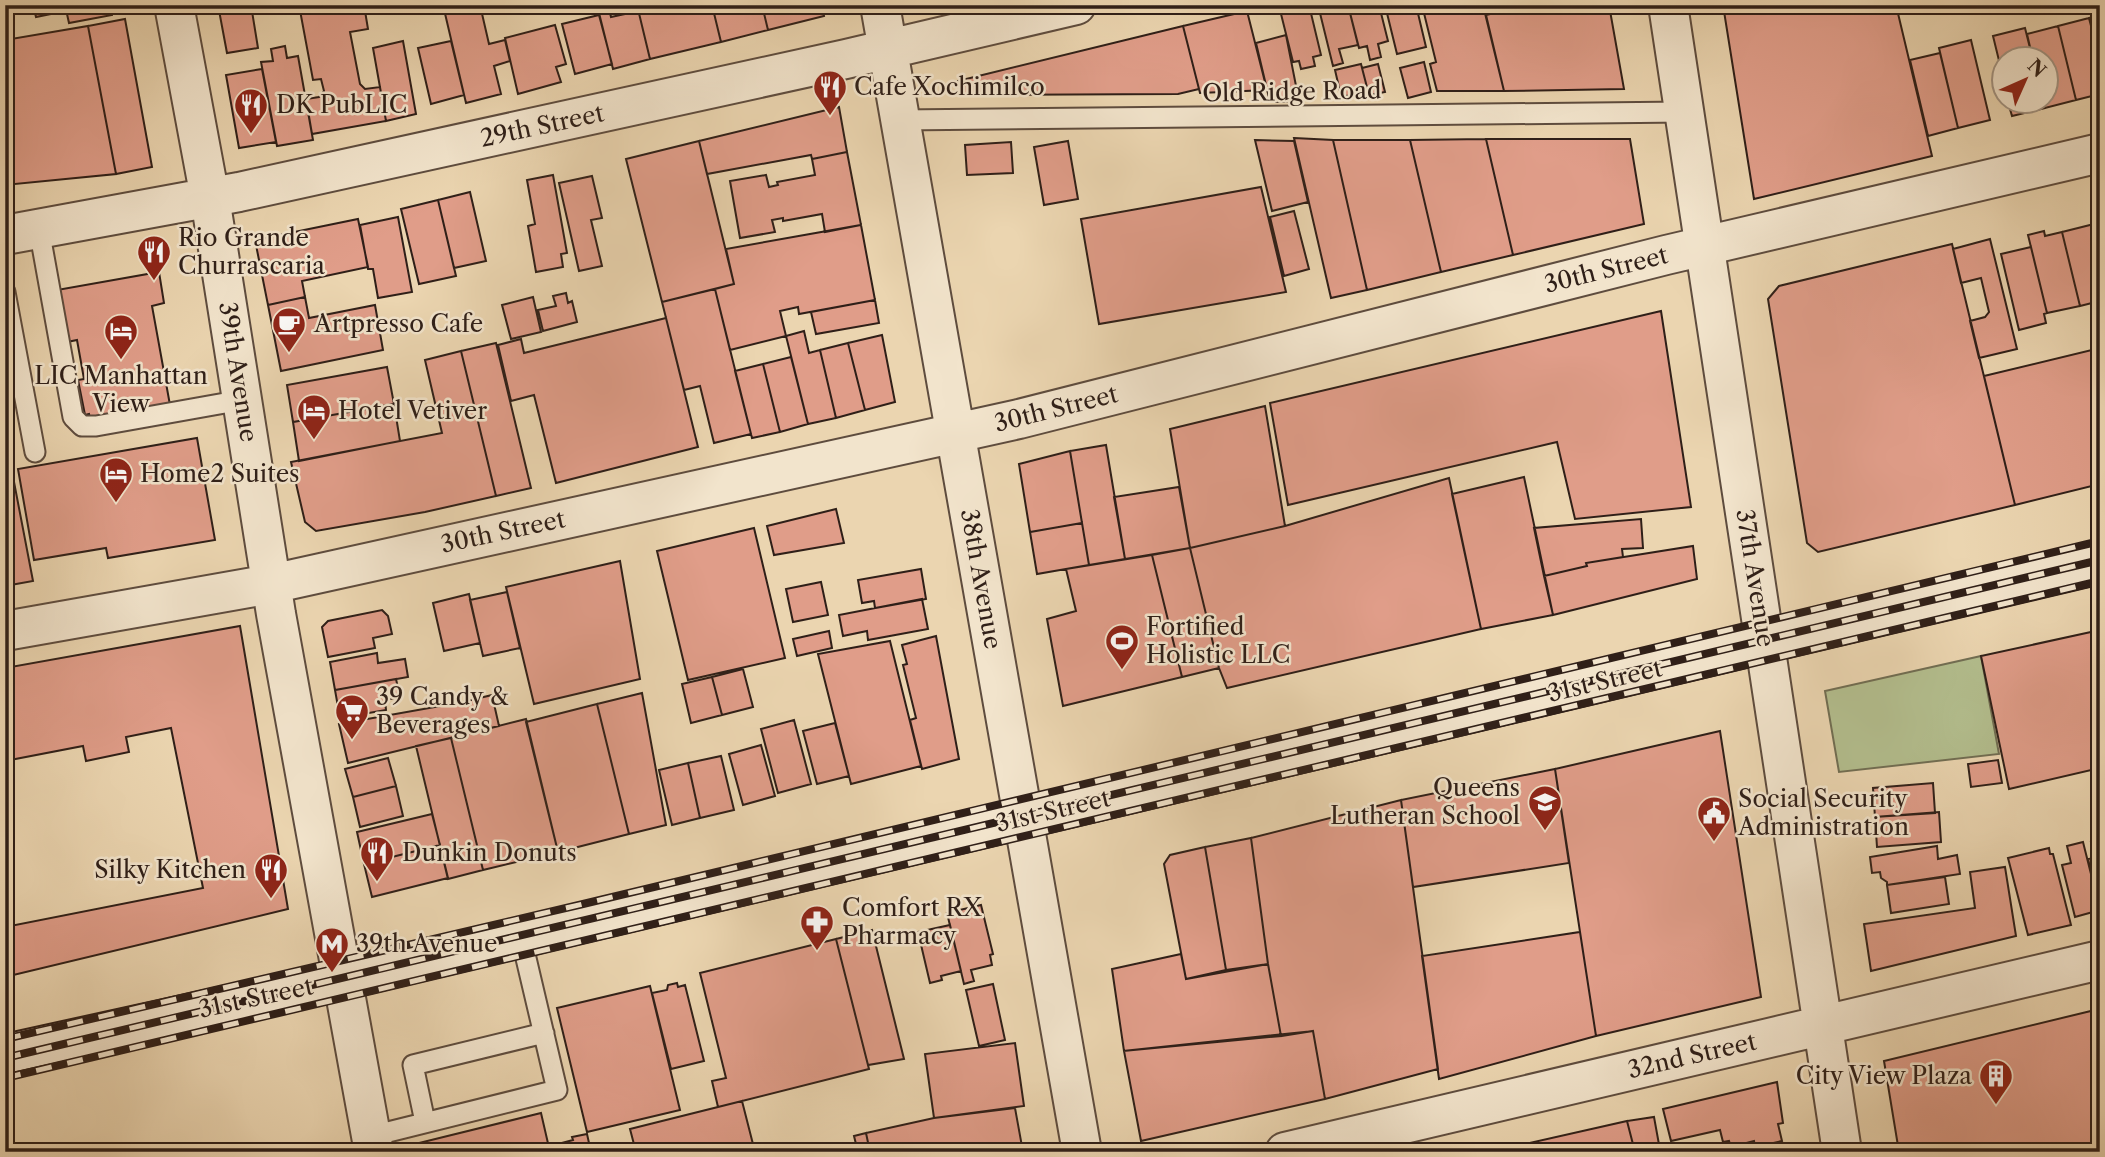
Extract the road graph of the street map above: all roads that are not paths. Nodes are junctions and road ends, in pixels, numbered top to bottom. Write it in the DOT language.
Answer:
graph roads {
  1 [pos="174,5"];
  2 [pos="880,5"];
  3 [pos="1076,5"];
  4 [pos="1668,5"];
  5 [pos="888,50"];
  6 [pos="1684,112"];
  7 [pos="900,120"];
  8 [pos="2100,153"];
  9 [pos="210,198"];
  10 [pos="22,232"];
  11 [pos="1704,246"];
  12 [pos="5,292"];
  13 [pos="242,400"];
  14 [pos="954,432"];
  15 [pos="35,452"];
  16 [pos="2100,564"];
  17 [pos="271,584"];
  18 [pos="5,631"];
  19 [pos="1766,643"];
  20 [pos="1024,818"];
  21 [pos="521,937"];
  22 [pos="2100,960"];
  23 [pos="342,979"];
  24 [pos="1823,1025"];
  25 [pos="544,1033"];
  26 [pos="5,1054"];
  27 [pos="425,1122"];
  28 [pos="373,1144"];
  29 [pos="1082,1152"];
  30 [pos="1285,1152"];
  31 [pos="1842,1152"];
  1 -- 9 [label="street, 39th Avenue"];
  2 -- 5 [label="street, 38th Avenue"];
  3 -- 5 [label="street, 29th Street"];
  4 -- 6 [label="street, 37th Avenue"];
  5 -- 7 [label="street, 38th Avenue"];
  5 -- 9 [label="street, 29th Street"];
  6 -- 7 [label="lane, Old Ridge Road"];
  6 -- 11 [label="street, 37th Avenue"];
  7 -- 14 [label="street, 38th Avenue"];
  8 -- 11 [label="street, 30th Street"];
  9 -- 10 [label="street, 29th Street"];
  9 -- 13 [label="street, 39th Avenue"];
  10 -- 13 [label="lane"];
  11 -- 14 [label="street, 30th Street"];
  11 -- 19 [label="street, 37th Avenue"];
  12 -- 15 [label="lane"];
  13 -- 17 [label="street, 39th Avenue"];
  14 -- 17 [label="street, 30th Street"];
  14 -- 20 [label="street, 38th Avenue"];
  16 -- 19 [label="street, 31st Street"];
  17 -- 18 [label="street, 30th Street"];
  17 -- 23 [label="street, 39th Avenue"];
  19 -- 20 [label="street, 31st Street"];
  19 -- 24 [label="street, 37th Avenue"];
  20 -- 21 [label="street, 31st Street"];
  20 -- 29 [label="street, 38th Avenue"];
  21 -- 23 [label="street, 31st Street"];
  21 -- 25 [label="lane"];
  22 -- 24 [label="street, 32nd Street"];
  23 -- 26 [label="street, 31st Street"];
  23 -- 28 [label="street, 39th Avenue"];
  24 -- 30 [label="street, 32nd Street"];
  24 -- 31 [label="street, 37th Avenue"];
  25 -- 27 [label="lane"];
  25 -- 27 [label="lane"];
  27 -- 28 [label="lane"];
}
